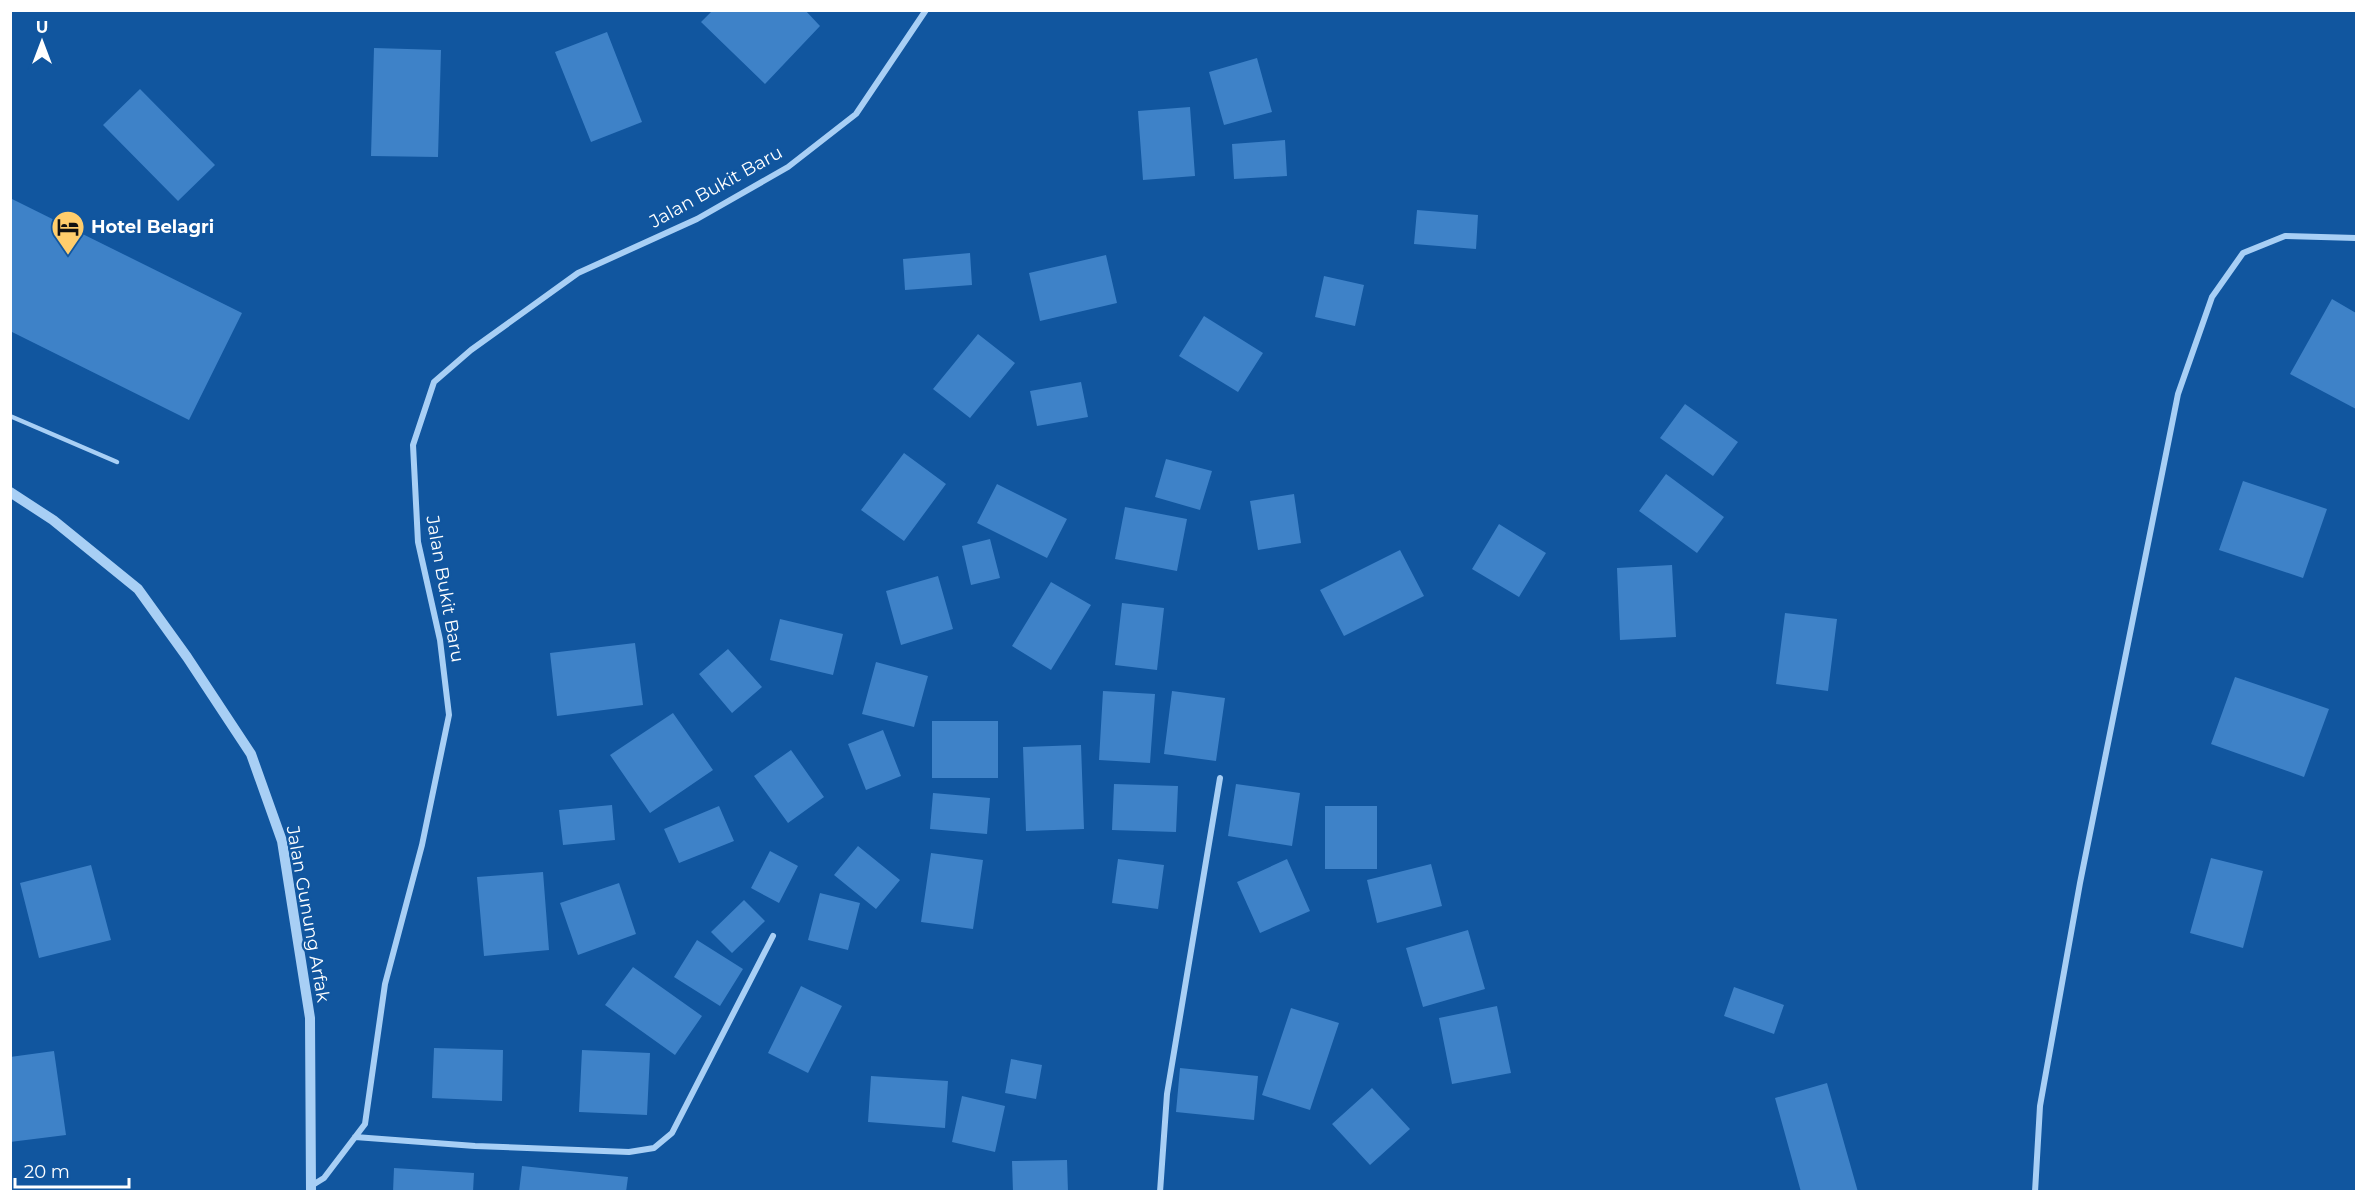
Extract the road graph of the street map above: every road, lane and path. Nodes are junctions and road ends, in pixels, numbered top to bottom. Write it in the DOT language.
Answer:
graph roads {
  1 [pos="927,10"];
  2 [pos="2356,238"];
  3 [pos="10,416"];
  4 [pos="117,462"];
  5 [pos="10,492"];
  6 [pos="1220,778"];
  7 [pos="774,936"];
  8 [pos="355,1137"];
  9 [pos="311,1189"];
  10 [pos="1160,1191"];
  11 [pos="2035,1191"];
  1 -- 8 [label="street, Jalan Bukit Baru"];
  2 -- 11 [label="street"];
  3 -- 4 [label="lane"];
  5 -- 9 [label="street, Jalan Gunung Arfak"];
  6 -- 10 [label="street"];
  7 -- 8 [label="street"];
  8 -- 9 [label="street, Jalan Bukit Baru"];
}
